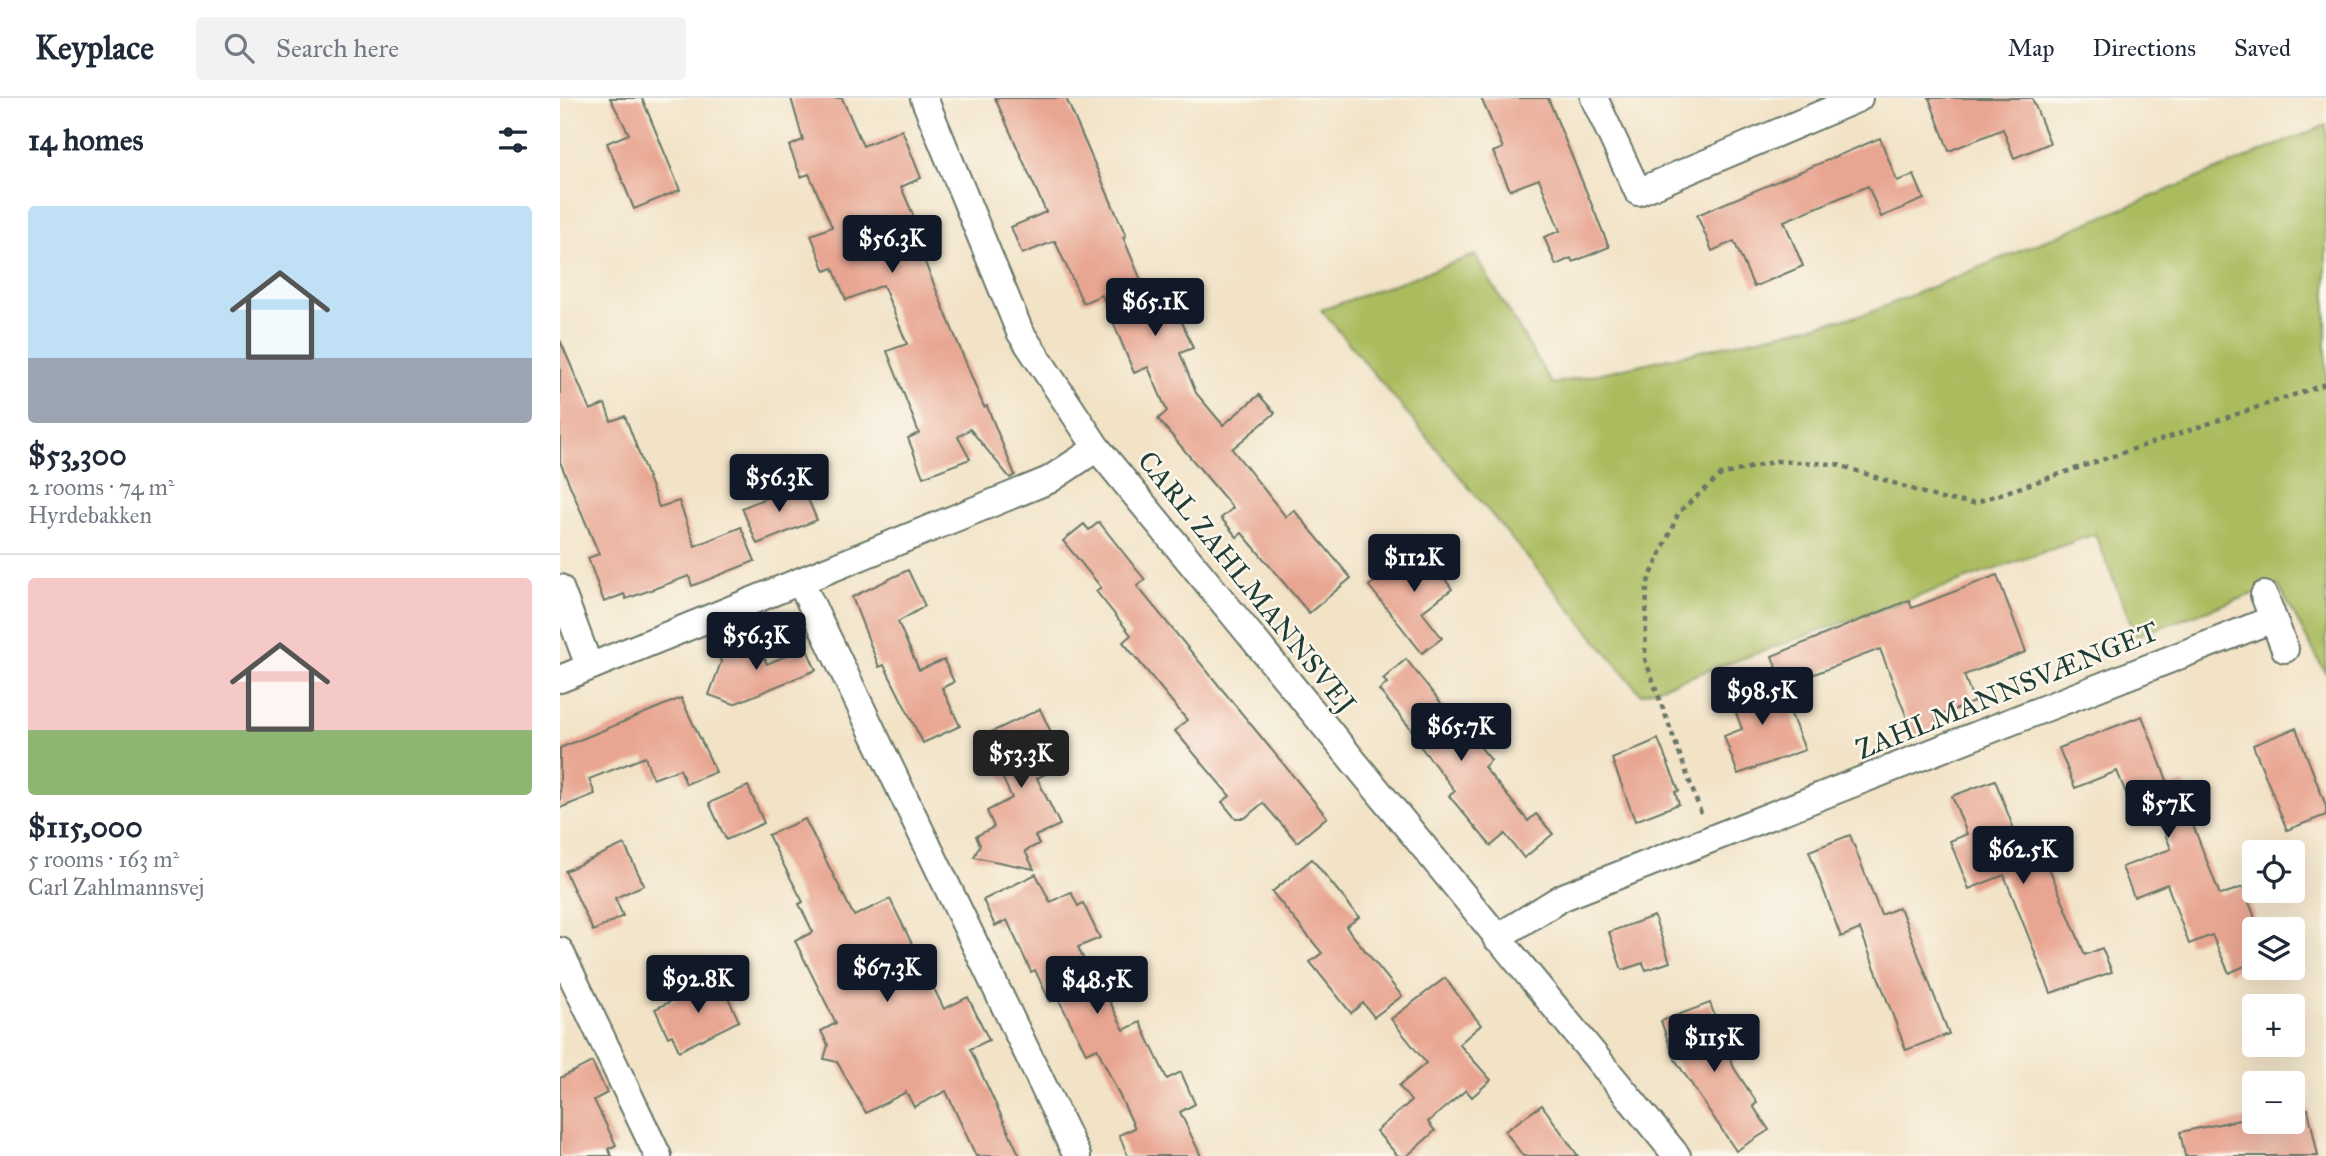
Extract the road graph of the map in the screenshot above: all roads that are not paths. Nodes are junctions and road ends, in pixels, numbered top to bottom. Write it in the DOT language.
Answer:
graph roads {
  1 [pos="924,98"];
  2 [pos="1594,98"];
  3 [pos="1858,98"];
  4 [pos="1097,448"];
  5 [pos="802,583"];
  6 [pos="560,588"];
  7 [pos="2285,649"];
  8 [pos="589,666"];
  9 [pos="560,679"];
  10 [pos="1496,938"];
  11 [pos="560,951"];
  12 [pos="658,1156"];
  13 [pos="1077,1156"];
  14 [pos="1677,1156"];
  1 -- 4 [label="street, CARL ZAHLMANNSVEJ"];
  2 -- 3 [label="street"];
  4 -- 5 [label="street"];
  4 -- 10 [label="street, CARL ZAHLMANNSVEJ"];
  5 -- 8 [label="street"];
  5 -- 13 [label="street"];
  6 -- 8 [label="street"];
  7 -- 10 [label="street, ZAHLMANNSVÆNGET"];
  8 -- 9 [label="street"];
  10 -- 14 [label="street, CARL ZAHLMANNSVEJ"];
  11 -- 12 [label="street"];
}
